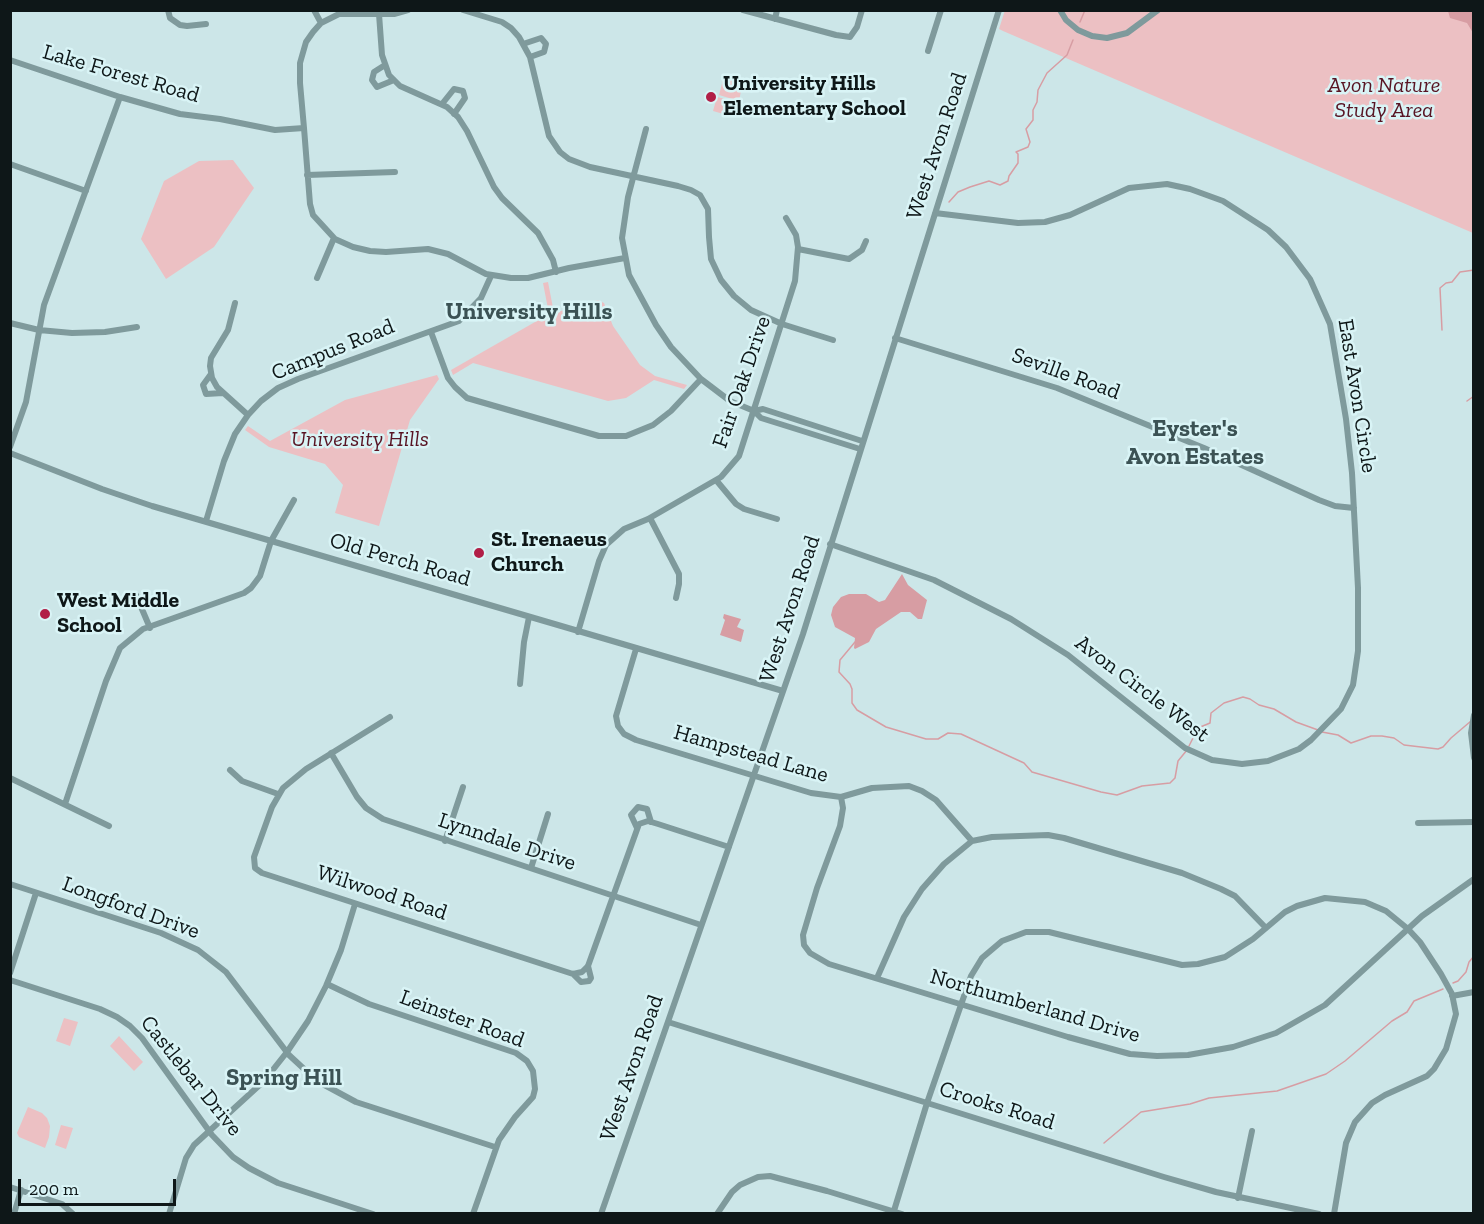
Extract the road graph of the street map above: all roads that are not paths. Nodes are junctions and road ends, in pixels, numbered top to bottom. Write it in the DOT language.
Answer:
graph roads {
  1 [pos="168,10"];
  2 [pos="314,10"];
  3 [pos="408,10"];
  4 [pos="743,10"];
  5 [pos="777,10"];
  6 [pos="862,10"];
  7 [pos="941,10"];
  8 [pos="999,10"];
  9 [pos="1060,10"];
  10 [pos="1158,10"];
  11 [pos="463,11"];
  12 [pos="331,13"];
  13 [pos="379,14"];
  14 [pos="775,19"];
  15 [pos="321,23"];
  16 [pos="206,24"];
  17 [pos="523,44"];
  18 [pos="928,51"];
  19 [pos="530,57"];
  20 [pos="10,60"];
  21 [pos="385,65"];
  22 [pos="394,80"];
  23 [pos="120,97"];
  24 [pos="442,105"];
  25 [pos="454,114"];
  26 [pos="304,128"];
  27 [pos="646,129"];
  28 [pos="10,164"];
  29 [pos="395,172"];
  30 [pos="307,175"];
  31 [pos="633,176"];
  32 [pos="86,191"];
  33 [pos="935,213"];
  34 [pos="786,218"];
  35 [pos="334,238"];
  36 [pos="866,241"];
  37 [pos="798,249"];
  38 [pos="625,258"];
  39 [pos="556,272"];
  40 [pos="491,276"];
  41 [pos="316,278"];
  42 [pos="235,303"];
  43 [pos="10,323"];
  44 [pos="782,324"];
  45 [pos="137,327"];
  46 [pos="39,330"];
  47 [pos="431,332"];
  48 [pos="896,338"];
  49 [pos="833,340"];
  50 [pos="211,373"];
  51 [pos="701,380"];
  52 [pos="223,393"];
  53 [pos="754,411"];
  54 [pos="248,415"];
  55 [pos="862,441"];
  56 [pos="10,447"];
  57 [pos="860,449"];
  58 [pos="10,453"];
  59 [pos="716,480"];
  60 [pos="294,500"];
  61 [pos="1354,508"];
  62 [pos="650,518"];
  63 [pos="777,519"];
  64 [pos="206,521"];
  65 [pos="270,541"];
  66 [pos="830,544"];
  67 [pos="135,595"];
  68 [pos="676,598"];
  69 [pos="529,617"];
  70 [pos="150,628"];
  71 [pos="578,632"];
  72 [pos="636,649"];
  73 [pos="520,684"];
  74 [pos="783,692"];
  75 [pos="1473,715"];
  76 [pos="390,717"];
  77 [pos="332,753"];
  78 [pos="1473,758"];
  79 [pos="230,770"];
  80 [pos="754,776"];
  81 [pos="10,778"];
  82 [pos="463,787"];
  83 [pos="278,794"];
  84 [pos="841,797"];
  85 [pos="65,804"];
  86 [pos="549,814"];
  87 [pos="651,822"];
  88 [pos="1473,822"];
  89 [pos="1418,823"];
  90 [pos="109,826"];
  91 [pos="637,828"];
  92 [pos="445,841"];
  93 [pos="972,841"];
  94 [pos="729,847"];
  95 [pos="531,868"];
  96 [pos="1473,879"];
  97 [pos="10,884"];
  98 [pos="36,893"];
  99 [pos="612,896"];
  100 [pos="356,904"];
  101 [pos="702,925"];
  102 [pos="1266,928"];
  103 [pos="1408,929"];
  104 [pos="588,966"];
  105 [pos="10,973"];
  106 [pos="573,974"];
  107 [pos="877,978"];
  108 [pos="10,980"];
  109 [pos="327,984"];
  110 [pos="1473,992"];
  111 [pos="1452,996"];
  112 [pos="961,1005"];
  113 [pos="668,1022"];
  114 [pos="287,1052"];
  115 [pos="927,1103"];
  116 [pos="208,1131"];
  117 [pos="1252,1131"];
  118 [pos="495,1147"];
  119 [pos="10,1187"];
  120 [pos="21,1190"];
  121 [pos="1238,1198"];
  122 [pos="894,1212"];
  123 [pos="14,1214"];
  124 [pos="72,1214"];
  125 [pos="169,1214"];
  126 [pos="374,1214"];
  127 [pos="473,1214"];
  128 [pos="601,1214"];
  129 [pos="717,1214"];
  130 [pos="902,1214"];
  131 [pos="1319,1214"];
  132 [pos="1334,1214"];
  1 -- 16 [label="street"];
  2 -- 15 [label="street"];
  3 -- 13 [label="street"];
  4 -- 14 [label="street"];
  5 -- 14 [label="street"];
  6 -- 14 [label="street"];
  7 -- 18 [label="street"];
  8 -- 33 [label="street, West Avon Road"];
  9 -- 10 [label="street"];
  11 -- 17 [label="street"];
  12 -- 13 [label="street"];
  12 -- 15 [label="street"];
  13 -- 21 [label="street"];
  15 -- 26 [label="street"];
  17 -- 19 [label="street"];
  17 -- 19 [label="street"];
  19 -- 31 [label="street"];
  20 -- 23 [label="street, Lake Forest Road"];
  21 -- 22 [label="street"];
  21 -- 22 [label="street"];
  22 -- 24 [label="street"];
  23 -- 26 [label="street, Lake Forest Road"];
  23 -- 32 [label="street"];
  24 -- 25 [label="street"];
  24 -- 25 [label="street"];
  25 -- 39 [label="street"];
  26 -- 30 [label="street"];
  27 -- 31 [label="street"];
  28 -- 32 [label="street"];
  29 -- 30 [label="street"];
  30 -- 35 [label="street"];
  31 -- 38 [label="street"];
  31 -- 44 [label="street"];
  32 -- 46 [label="street"];
  33 -- 48 [label="street, West Avon Road"];
  33 -- 61 [label="street, East Avon Circle"];
  34 -- 37 [label="street, Fair Oak Drive"];
  35 -- 40 [label="street"];
  35 -- 41 [label="street"];
  36 -- 37 [label="street"];
  37 -- 44 [label="street, Fair Oak Drive"];
  38 -- 39 [label="street"];
  38 -- 51 [label="street"];
  39 -- 40 [label="street"];
  40 -- 47 [label="street, Campus Road"];
  42 -- 50 [label="street"];
  43 -- 46 [label="street"];
  44 -- 49 [label="street"];
  44 -- 53 [label="street, Fair Oak Drive"];
  45 -- 46 [label="street"];
  46 -- 56 [label="street"];
  47 -- 51 [label="street"];
  47 -- 54 [label="street, Campus Road"];
  48 -- 55 [label="street, West Avon Road"];
  48 -- 61 [label="street, Seville Road"];
  50 -- 52 [label="street"];
  50 -- 52 [label="street"];
  51 -- 53 [label="street"];
  52 -- 54 [label="street"];
  53 -- 55 [label="street"];
  53 -- 57 [label="street"];
  53 -- 59 [label="street, Fair Oak Drive"];
  54 -- 64 [label="street, Campus Road"];
  55 -- 57 [label="street, West Avon Road"];
  57 -- 66 [label="street, West Avon Road"];
  58 -- 64 [label="street, Old Perch Road"];
  59 -- 62 [label="street, Fair Oak Drive"];
  59 -- 63 [label="street"];
  60 -- 65 [label="street"];
  61 -- 66 [label="street, Avon Circle West"];
  62 -- 68 [label="street"];
  62 -- 71 [label="street, Fair Oak Drive"];
  64 -- 65 [label="street, Old Perch Road"];
  65 -- 69 [label="street, Old Perch Road"];
  65 -- 70 [label="street"];
  66 -- 74 [label="street, West Avon Road"];
  67 -- 70 [label="street"];
  69 -- 71 [label="street, Old Perch Road"];
  69 -- 73 [label="street"];
  70 -- 85 [label="street"];
  71 -- 72 [label="street, Old Perch Road"];
  72 -- 74 [label="street, Old Perch Road"];
  72 -- 80 [label="street, Hampstead Lane"];
  74 -- 80 [label="street, West Avon Road"];
  75 -- 78 [label="street"];
  76 -- 77 [label="street"];
  77 -- 83 [label="street"];
  77 -- 92 [label="street, Lynndale Drive"];
  79 -- 83 [label="street"];
  80 -- 84 [label="street, Hampstead Lane"];
  80 -- 94 [label="street, West Avon Road"];
  81 -- 85 [label="street"];
  82 -- 92 [label="street"];
  83 -- 100 [label="street, Wilwood Road"];
  84 -- 93 [label="street, Hampstead Lane"];
  84 -- 107 [label="street, Northumberland Drive"];
  85 -- 90 [label="street"];
  86 -- 95 [label="street"];
  87 -- 91 [label="street"];
  87 -- 91 [label="street"];
  87 -- 94 [label="street"];
  88 -- 89 [label="street"];
  91 -- 99 [label="street"];
  92 -- 95 [label="street, Lynndale Drive"];
  93 -- 102 [label="street"];
  93 -- 107 [label="street"];
  94 -- 101 [label="street, West Avon Road"];
  95 -- 99 [label="street, Lynndale Drive"];
  96 -- 103 [label="street, Northumberland Drive"];
  97 -- 98 [label="street, Longford Drive"];
  98 -- 105 [label="street"];
  98 -- 114 [label="street, Longford Drive"];
  99 -- 101 [label="street, Lynndale Drive"];
  99 -- 104 [label="street"];
  100 -- 106 [label="street, Wilwood Road"];
  100 -- 109 [label="street"];
  101 -- 113 [label="street, West Avon Road"];
  102 -- 103 [label="street"];
  102 -- 112 [label="street"];
  103 -- 111 [label="street"];
  103 -- 112 [label="street, Northumberland Drive"];
  104 -- 106 [label="street"];
  104 -- 106 [label="street"];
  107 -- 112 [label="street, Northumberland Drive"];
  108 -- 116 [label="street, Castlebar Drive"];
  109 -- 114 [label="street"];
  109 -- 118 [label="street, Leinster Road"];
  110 -- 111 [label="street"];
  111 -- 132 [label="street"];
  112 -- 115 [label="street"];
  113 -- 115 [label="street, Crooks Road"];
  113 -- 128 [label="street, West Avon Road"];
  114 -- 116 [label="street"];
  114 -- 118 [label="street, Longford Drive"];
  115 -- 121 [label="street, Crooks Road"];
  115 -- 122 [label="street"];
  116 -- 125 [label="street"];
  116 -- 126 [label="street, Castlebar Drive"];
  117 -- 121 [label="street"];
  118 -- 127 [label="street, Leinster Road"];
  119 -- 120 [label="street"];
  120 -- 123 [label="street"];
  120 -- 124 [label="street"];
  121 -- 131 [label="street, Crooks Road"];
  122 -- 129 [label="street"];
  122 -- 130 [label="street"];
}
